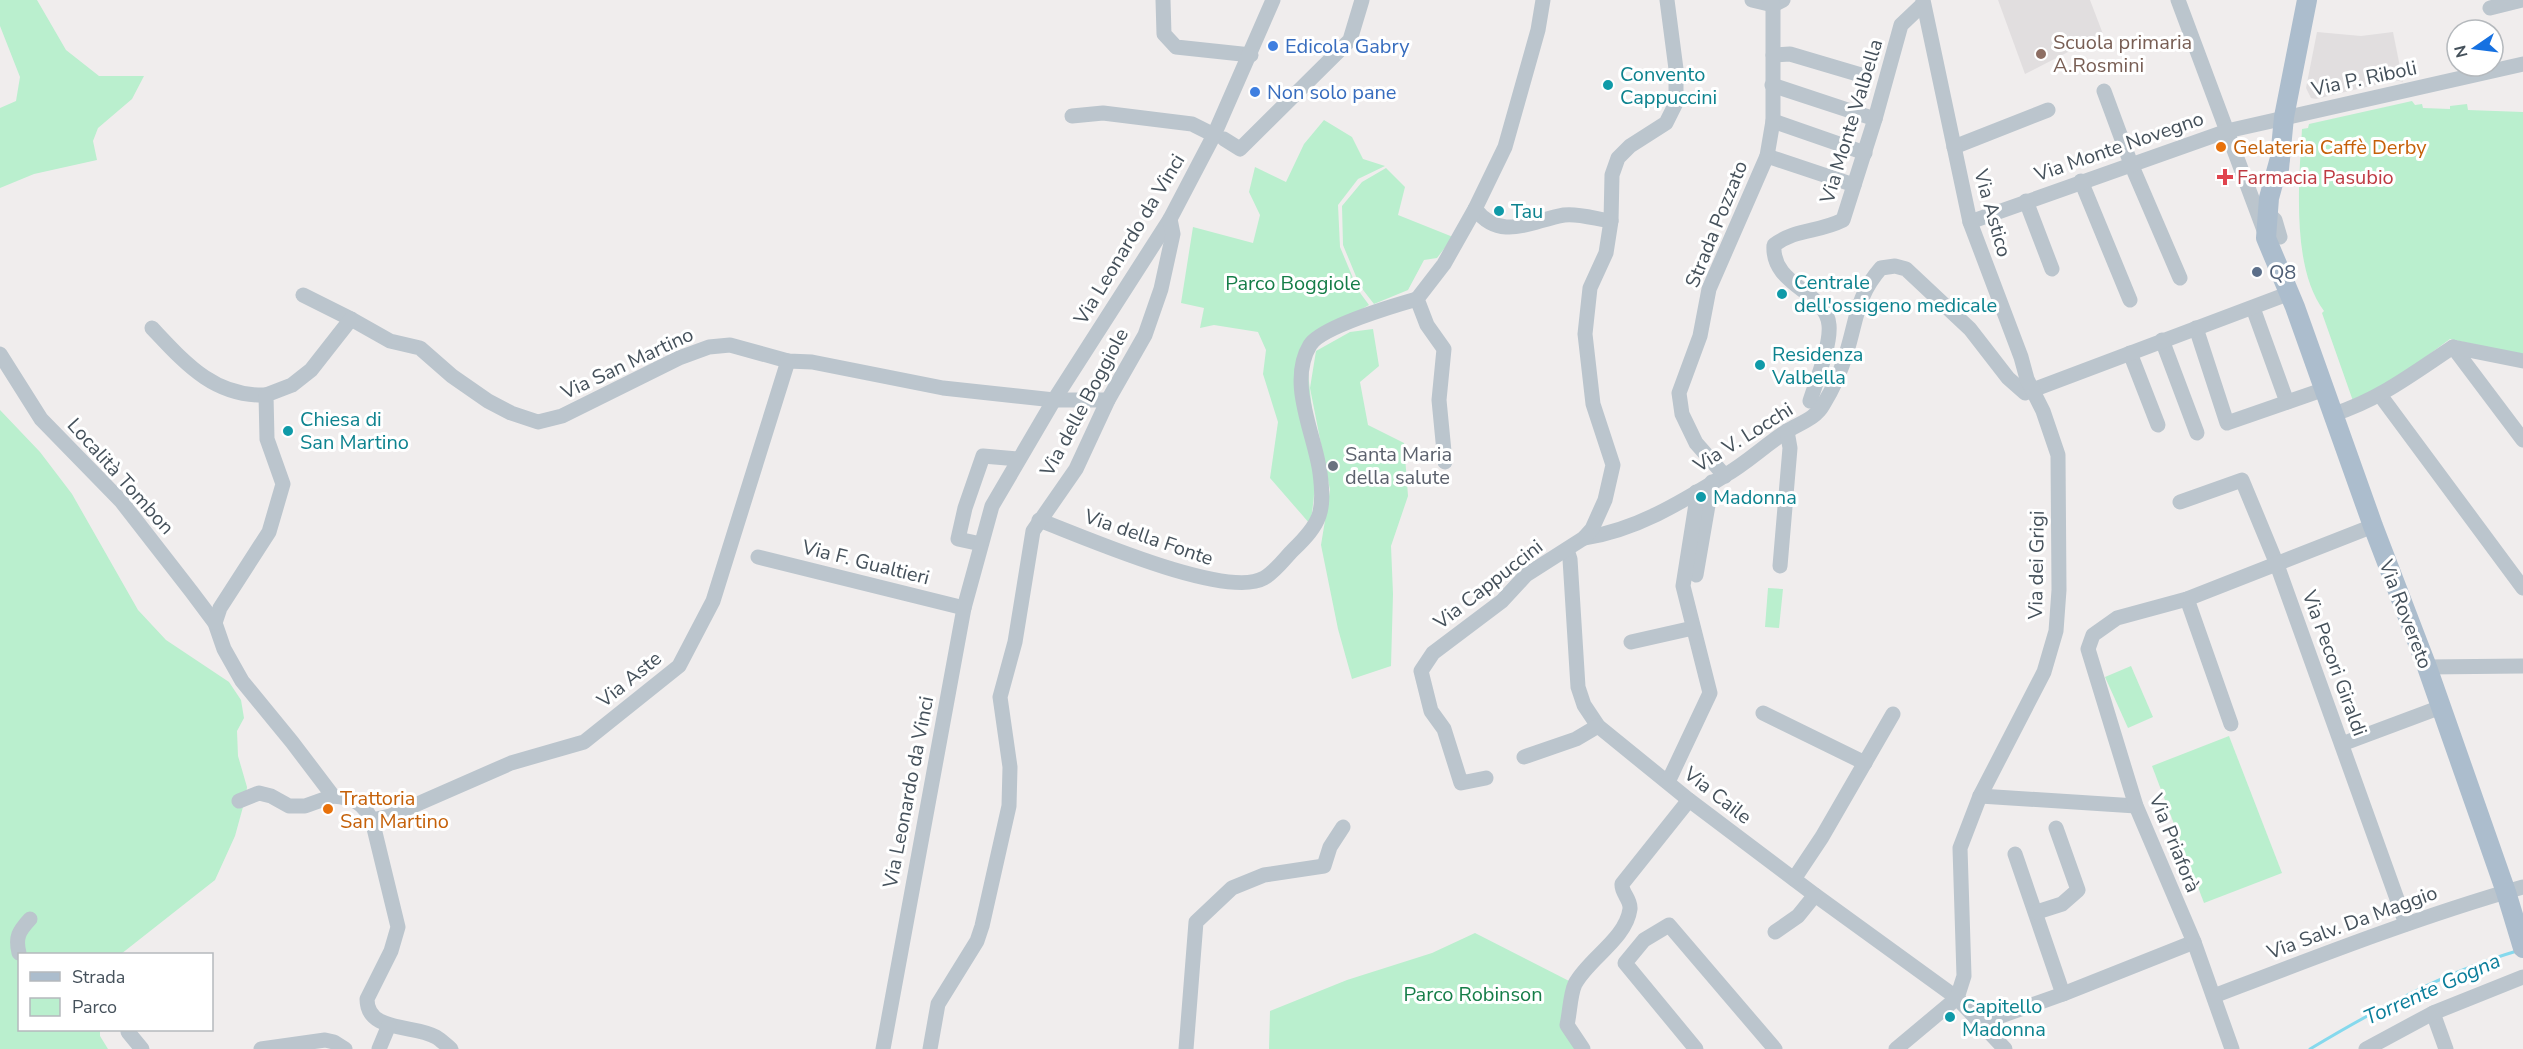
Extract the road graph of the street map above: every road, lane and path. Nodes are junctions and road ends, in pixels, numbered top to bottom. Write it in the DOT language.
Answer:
graph roads {
  1 [pos="1163,0"];
  2 [pos="1273,0"];
  3 [pos="1362,0"];
  4 [pos="1543,0"];
  5 [pos="1666,0"];
  6 [pos="1752,0"];
  7 [pos="2178,0"];
  8 [pos="2307,0"];
  9 [pos="2522,0"];
  10 [pos="1775,2"];
  11 [pos="1922,2"];
  12 [pos="2490,8"];
  13 [pos="1251,55"];
  14 [pos="1773,55"];
  15 [pos="2523,64"];
  16 [pos="1862,75"];
  17 [pos="1772,85"];
  18 [pos="2104,91"];
  19 [pos="2048,110"];
  20 [pos="1072,116"];
  21 [pos="2284,117"];
  22 [pos="1875,119"];
  23 [pos="1773,121"];
  24 [pos="2227,131"];
  25 [pos="1219,137"];
  26 [pos="1954,147"];
  27 [pos="1865,153"];
  28 [pos="1767,156"];
  29 [pos="2280,158"];
  30 [pos="2131,164"];
  31 [pos="2081,181"];
  32 [pos="1854,185"];
  33 [pos="2026,201"];
  34 [pos="2260,201"];
  35 [pos="1475,209"];
  36 [pos="1170,219"];
  37 [pos="1611,220"];
  38 [pos="1970,222"];
  39 [pos="2272,241"];
  40 [pos="2052,269"];
  41 [pos="2180,278"];
  42 [pos="2287,288"];
  43 [pos="303,295"];
  44 [pos="1417,298"];
  45 [pos="2130,300"];
  46 [pos="2253,308"];
  47 [pos="351,319"];
  48 [pos="152,328"];
  49 [pos="2196,328"];
  50 [pos="2163,340"];
  51 [pos="2453,347"];
  52 [pos="2130,352"];
  53 [pos="0,354"];
  54 [pos="788,361"];
  55 [pos="2523,361"];
  56 [pos="2034,389"];
  57 [pos="2325,389"];
  58 [pos="266,395"];
  59 [pos="2380,395"];
  60 [pos="1054,400"];
  61 [pos="1108,400"];
  62 [pos="1810,401"];
  63 [pos="2287,402"];
  64 [pos="2334,414"];
  65 [pos="2158,425"];
  66 [pos="1787,431"];
  67 [pos="2197,433"];
  68 [pos="2523,440"];
  69 [pos="1019,459"];
  70 [pos="1445,462"];
  71 [pos="1718,479"];
  72 [pos="1696,492"];
  73 [pos="2180,502"];
  74 [pos="1039,520"];
  75 [pos="2373,526"];
  76 [pos="1584,538"];
  77 [pos="981,544"];
  78 [pos="1567,550"];
  79 [pos="758,558"];
  80 [pos="2276,562"];
  81 [pos="1780,566"];
  82 [pos="1696,575"];
  83 [pos="2523,588"];
  84 [pos="2187,599"];
  85 [pos="964,608"];
  86 [pos="215,623"];
  87 [pos="1693,628"];
  88 [pos="1631,642"];
  89 [pos="2523,666"];
  90 [pos="2427,667"];
  91 [pos="2441,707"];
  92 [pos="1763,713"];
  93 [pos="1893,714"];
  94 [pos="2231,724"];
  95 [pos="1598,726"];
  96 [pos="2342,744"];
  97 [pos="1524,757"];
  98 [pos="1865,763"];
  99 [pos="1486,778"];
  100 [pos="1668,782"];
  101 [pos="333,796"];
  102 [pos="1980,796"];
  103 [pos="1689,800"];
  104 [pos="239,801"];
  105 [pos="2136,806"];
  106 [pos="372,820"];
  107 [pos="1343,827"];
  108 [pos="2056,828"];
  109 [pos="2015,854"];
  110 [pos="1794,879"];
  111 [pos="2514,890"];
  112 [pos="1815,895"];
  113 [pos="2037,912"];
  114 [pos="30,919"];
  115 [pos="2406,924"];
  116 [pos="1775,932"];
  117 [pos="2194,942"];
  118 [pos="2522,943"];
  119 [pos="19,953"];
  120 [pos="2523,977"];
  121 [pos="2063,994"];
  122 [pos="2214,996"];
  123 [pos="1957,998"];
  124 [pos="2433,1013"];
  125 [pos="1981,1023"];
  126 [pos="389,1025"];
  127 [pos="128,1032"];
  128 [pos="142,1049"];
  129 [pos="261,1049"];
  130 [pos="345,1049"];
  131 [pos="379,1049"];
  132 [pos="451,1049"];
  133 [pos="883,1049"];
  134 [pos="930,1049"];
  135 [pos="1186,1049"];
  136 [pos="1583,1049"];
  137 [pos="1696,1049"];
  138 [pos="1775,1049"];
  139 [pos="1896,1049"];
  140 [pos="2005,1049"];
  141 [pos="2232,1049"];
  142 [pos="2366,1049"];
  143 [pos="2446,1049"];
  1 -- 13 [label="street"];
  2 -- 13 [label="street, Via Leonardo da Vinci"];
  3 -- 25 [label="street"];
  4 -- 35 [label="street"];
  5 -- 37 [label="street, Via Cappuccini"];
  6 -- 10 [label="street"];
  7 -- 24 [label="street, Via Rovereto"];
  8 -- 21 [label="main road"];
  9 -- 12 [label="street"];
  10 -- 14 [label="street, Strada Pozzato"];
  11 -- 22 [label="street, Via Monte Valbella"];
  11 -- 26 [label="street, Via Astico"];
  13 -- 25 [label="street, Via Leonardo da Vinci"];
  14 -- 16 [label="street"];
  14 -- 17 [label="street, Strada Pozzato"];
  15 -- 21 [label="street, Via P. Riboli"];
  17 -- 22 [label="street"];
  17 -- 23 [label="street, Strada Pozzato"];
  18 -- 30 [label="street"];
  19 -- 26 [label="street"];
  20 -- 25 [label="street"];
  21 -- 24 [label="street, Via Monte Novegno"];
  21 -- 29 [label="main road"];
  22 -- 27 [label="street, Via Monte Valbella"];
  23 -- 27 [label="street"];
  23 -- 28 [label="street, Strada Pozzato"];
  24 -- 30 [label="street, Via Monte Novegno"];
  24 -- 34 [label="street, Via Rovereto"];
  25 -- 36 [label="street, Via Leonardo da Vinci"];
  26 -- 38 [label="street, Via Astico"];
  27 -- 32 [label="street, Via Monte Valbella"];
  28 -- 32 [label="street"];
  28 -- 71 [label="street, Strada Pozzato"];
  29 -- 34 [label="main road"];
  29 -- 39 [label="main road"];
  30 -- 31 [label="street, Via Monte Novegno"];
  30 -- 41 [label="street"];
  31 -- 33 [label="street, Via Monte Novegno"];
  31 -- 45 [label="street"];
  32 -- 62 [label="street, Via Monte Valbella"];
  33 -- 38 [label="street, Via Monte Novegno"];
  33 -- 40 [label="street"];
  34 -- 39 [label="main road"];
  34 -- 39 [label="street, Via Rovereto"];
  35 -- 37 [label="street"];
  35 -- 44 [label="street"];
  36 -- 60 [label="street, Via Leonardo da Vinci"];
  36 -- 61 [label="street, Via delle Boggiole"];
  37 -- 76 [label="street, Via Cappuccini"];
  38 -- 56 [label="street, Via Astico"];
  39 -- 42 [label="main road, Via Rovereto"];
  42 -- 46 [label="street"];
  42 -- 57 [label="main road, Via Rovereto"];
  43 -- 47 [label="street, Via San Martino"];
  44 -- 70 [label="street"];
  44 -- 74 [label="street, Via della Fonte"];
  46 -- 49 [label="street"];
  46 -- 63 [label="street"];
  47 -- 54 [label="street, Via San Martino"];
  47 -- 58 [label="street"];
  48 -- 58 [label="street"];
  49 -- 50 [label="street"];
  49 -- 63 [label="street"];
  50 -- 52 [label="street"];
  50 -- 67 [label="street"];
  51 -- 55 [label="street"];
  51 -- 59 [label="street"];
  51 -- 68 [label="street"];
  52 -- 56 [label="street"];
  52 -- 65 [label="street"];
  53 -- 86 [label="street, Località Tombon"];
  54 -- 60 [label="street, Via San Martino"];
  54 -- 106 [label="street, Via Aste"];
  56 -- 66 [label="street, Via V. Locchi"];
  56 -- 102 [label="street, Via dei Grigi"];
  57 -- 63 [label="street"];
  57 -- 64 [label="main road, Via Rovereto"];
  58 -- 86 [label="street"];
  59 -- 64 [label="street"];
  59 -- 83 [label="street"];
  60 -- 61 [label="street, Via San Martino"];
  60 -- 69 [label="street, Via Leonardo da Vinci"];
  61 -- 74 [label="street, Via delle Boggiole"];
  64 -- 75 [label="main road, Via Rovereto"];
  66 -- 71 [label="street, Via V. Locchi"];
  66 -- 81 [label="street"];
  69 -- 77 [label="street, Via Leonardo da Vinci"];
  69 -- 77 [label="street"];
  71 -- 72 [label="street, Via V. Locchi"];
  71 -- 82 [label="street"];
  72 -- 76 [label="street, Via V. Locchi"];
  72 -- 87 [label="street"];
  73 -- 80 [label="street, Via Pecori Giraldi"];
  74 -- 134 [label="street, Via delle Boggiole"];
  75 -- 80 [label="street"];
  75 -- 90 [label="main road, Via Rovereto"];
  76 -- 78 [label="street, Via Cappuccini"];
  77 -- 85 [label="street, Via Leonardo da Vinci"];
  78 -- 95 [label="street, Via Caile"];
  78 -- 99 [label="street, Via Cappuccini"];
  79 -- 85 [label="street, Via F. Gualtieri"];
  80 -- 84 [label="street"];
  80 -- 96 [label="street, Via Pecori Giraldi"];
  84 -- 94 [label="street"];
  84 -- 105 [label="street, Via Priaforà"];
  85 -- 133 [label="street, Via Leonardo da Vinci"];
  86 -- 101 [label="street"];
  87 -- 88 [label="street"];
  87 -- 100 [label="street"];
  89 -- 90 [label="street"];
  90 -- 91 [label="main road, Via Rovereto"];
  91 -- 96 [label="street"];
  91 -- 111 [label="main road, Via Rovereto"];
  92 -- 98 [label="street"];
  93 -- 98 [label="street"];
  95 -- 97 [label="street"];
  95 -- 100 [label="street, Via Caile"];
  96 -- 115 [label="street, Via Pecori Giraldi"];
  98 -- 110 [label="street"];
  100 -- 103 [label="street, Via Caile"];
  101 -- 104 [label="street"];
  101 -- 106 [label="street"];
  102 -- 105 [label="street"];
  102 -- 123 [label="street, Via dei Grigi"];
  103 -- 110 [label="street, Via Caile"];
  103 -- 136 [label="street"];
  105 -- 117 [label="street, Via Priaforà"];
  106 -- 126 [label="street"];
  107 -- 135 [label="street"];
  108 -- 113 [label="street"];
  109 -- 113 [label="street"];
  110 -- 112 [label="street, Via Caile"];
  111 -- 115 [label="street, Via Salv. Da Maggio"];
  111 -- 118 [label="main road, Via Rovereto"];
  112 -- 116 [label="street"];
  112 -- 123 [label="street, Via Caile"];
  113 -- 121 [label="street"];
  114 -- 119 [label="street"];
  115 -- 122 [label="street, Via Salv. Da Maggio"];
  117 -- 121 [label="street"];
  117 -- 122 [label="street, Via Priaforà"];
  120 -- 124 [label="street"];
  121 -- 125 [label="street"];
  122 -- 141 [label="street, Via Priaforà"];
  123 -- 125 [label="street, Via Caile"];
  123 -- 139 [label="street"];
  124 -- 142 [label="street"];
  124 -- 143 [label="street"];
  125 -- 140 [label="street, Via Caile"];
  126 -- 131 [label="street"];
  126 -- 132 [label="street"];
  127 -- 128 [label="street"];
  129 -- 130 [label="street"];
  137 -- 138 [label="street"];
}
